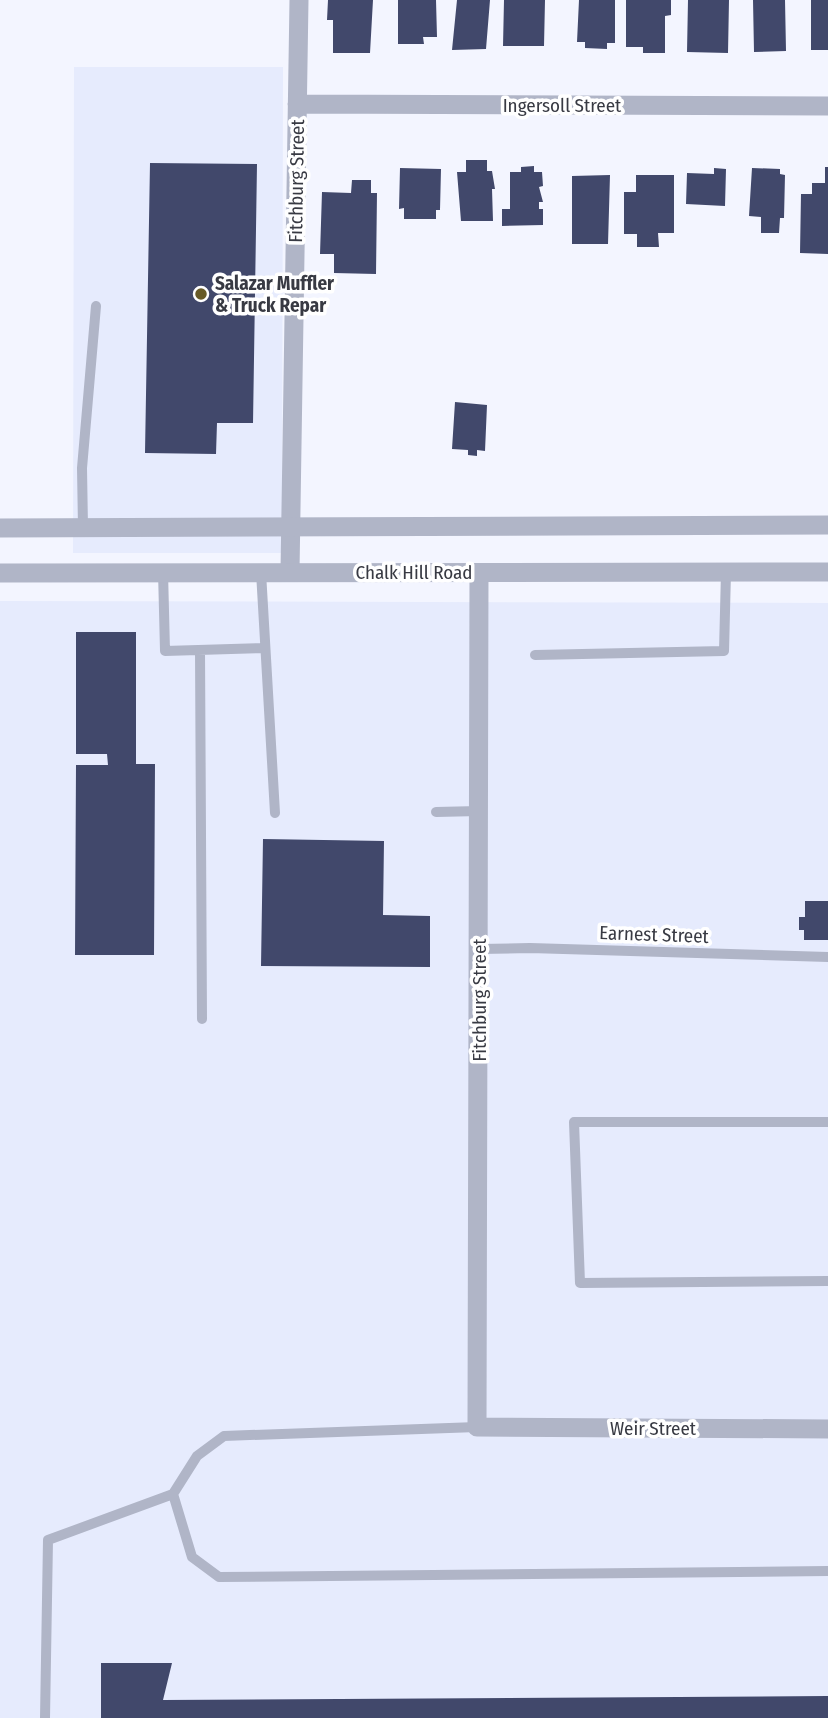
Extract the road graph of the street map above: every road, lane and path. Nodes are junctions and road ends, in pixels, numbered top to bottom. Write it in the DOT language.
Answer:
graph roads {
  1 [pos="299,0"];
  2 [pos="297,104"];
  3 [pos="828,106"];
  4 [pos="96,306"];
  5 [pos="828,525"];
  6 [pos="0,527"];
  7 [pos="83,527"];
  8 [pos="291,528"];
  9 [pos="163,570"];
  10 [pos="261,572"];
  11 [pos="290,572"];
  12 [pos="726,572"];
  13 [pos="828,572"];
  14 [pos="0,573"];
  15 [pos="479,573"];
  16 [pos="263,648"];
  17 [pos="200,650"];
  18 [pos="536,655"];
  19 [pos="479,811"];
  20 [pos="436,812"];
  21 [pos="275,813"];
  22 [pos="479,949"];
  23 [pos="828,957"];
  24 [pos="202,1020"];
  25 [pos="828,1122"];
  26 [pos="828,1281"];
  27 [pos="477,1427"];
  28 [pos="828,1429"];
  29 [pos="173,1494"];
  30 [pos="828,1571"];
  31 [pos="45,1718"];
  1 -- 2 [label="street, Fitchburg Street"];
  2 -- 3 [label="street, Ingersoll Street"];
  2 -- 8 [label="street, Fitchburg Street"];
  4 -- 7 [label="lane"];
  5 -- 8 [label="street"];
  6 -- 7 [label="street"];
  7 -- 8 [label="street"];
  8 -- 11 [label="street, Fitchburg Street"];
  9 -- 10 [label="street, Chalk Hill Road"];
  9 -- 14 [label="street, Chalk Hill Road"];
  9 -- 17 [label="lane"];
  10 -- 11 [label="street, Chalk Hill Road"];
  10 -- 16 [label="lane"];
  11 -- 15 [label="street, Chalk Hill Road"];
  12 -- 13 [label="street, Chalk Hill Road"];
  12 -- 15 [label="street, Chalk Hill Road"];
  12 -- 18 [label="lane"];
  15 -- 19 [label="street, Fitchburg Street"];
  16 -- 17 [label="lane"];
  16 -- 21 [label="lane"];
  17 -- 24 [label="lane"];
  19 -- 20 [label="lane"];
  19 -- 22 [label="street, Fitchburg Street"];
  22 -- 23 [label="lane, Earnest Street"];
  22 -- 27 [label="street, Fitchburg Street"];
  25 -- 26 [label="lane"];
  27 -- 28 [label="street, Weir Street"];
  27 -- 29 [label="lane"];
  29 -- 30 [label="lane"];
  29 -- 31 [label="lane"];
}
